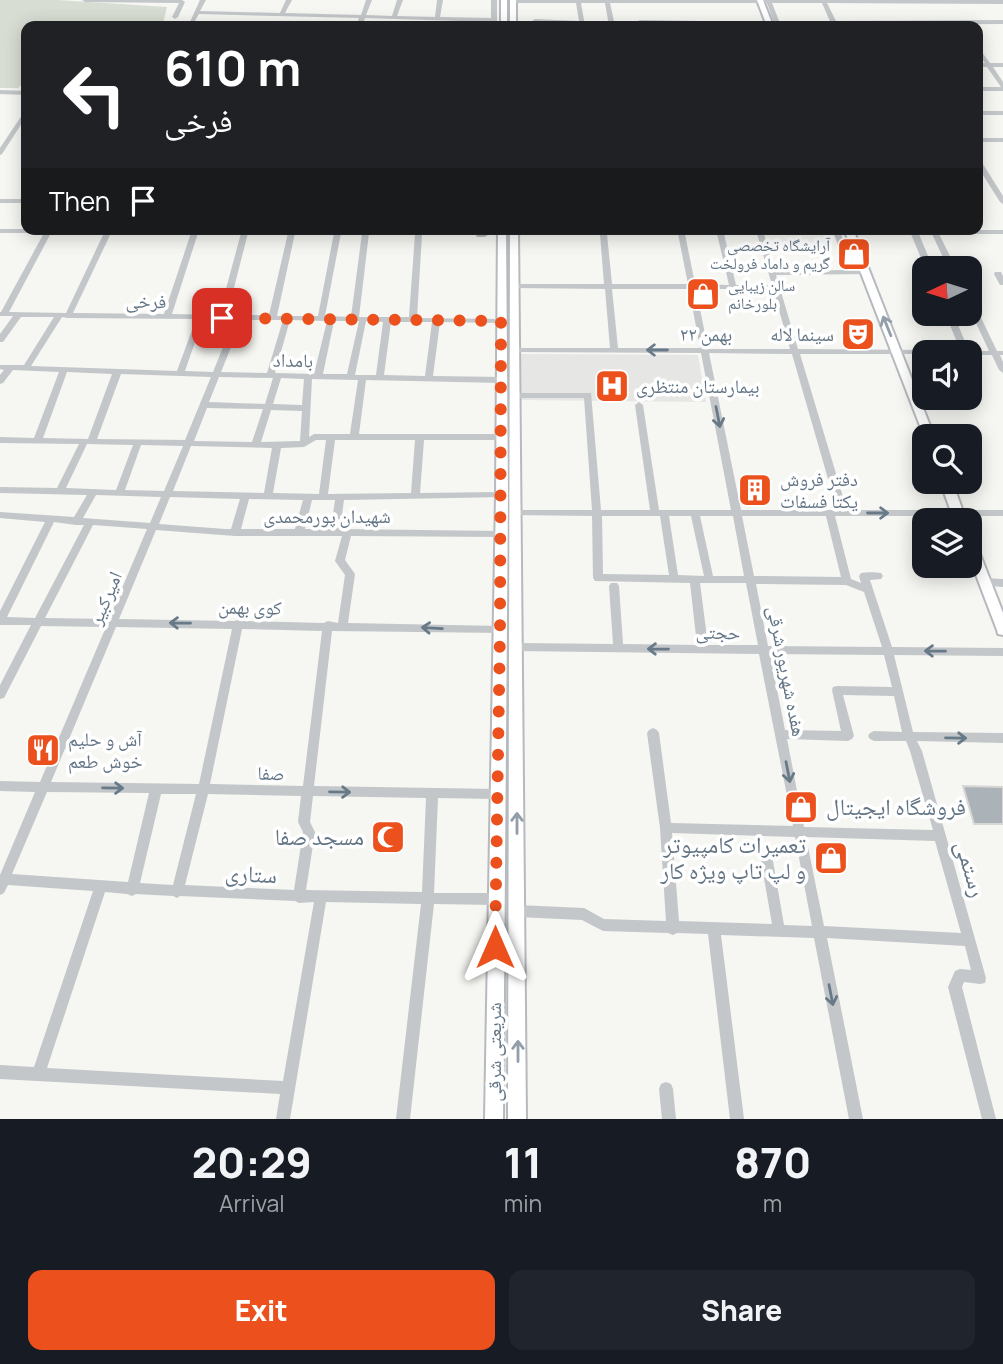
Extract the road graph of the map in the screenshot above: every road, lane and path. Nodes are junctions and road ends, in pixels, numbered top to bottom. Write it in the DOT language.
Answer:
graph roads {
  1 [pos="85,0"];
  2 [pos="202,0"];
  3 [pos="289,0"];
  4 [pos="369,0"];
  5 [pos="400,0"];
  6 [pos="440,0"];
  7 [pos="495,0"];
  8 [pos="504,0"];
  9 [pos="760,0"];
  10 [pos="768,0"];
  11 [pos="823,0"];
  12 [pos="513,1"];
  13 [pos="576,1"];
  14 [pos="607,1"];
  15 [pos="636,1"];
  16 [pos="696,1"];
  17 [pos="850,1"];
  18 [pos="887,1"];
  19 [pos="940,1"];
  20 [pos="968,2"];
  21 [pos="1001,3"];
  22 [pos="891,9"];
  23 [pos="197,12"];
  24 [pos="282,14"];
  25 [pos="293,14"];
  26 [pos="362,16"];
  27 [pos="175,17"];
  28 [pos="396,17"];
  29 [pos="415,18"];
  30 [pos="437,18"];
  31 [pos="447,19"];
  32 [pos="192,21"];
  33 [pos="290,21"];
  34 [pos="360,21"];
  35 [pos="396,21"];
  36 [pos="414,21"];
  37 [pos="470,21"];
  38 [pos="494,21"];
  39 [pos="504,21"];
  40 [pos="513,21"];
  41 [pos="580,21"];
  42 [pos="611,21"];
  43 [pos="639,21"];
  44 [pos="701,21"];
  45 [pos="768,21"];
  46 [pos="776,21"];
  47 [pos="834,21"];
  48 [pos="858,21"];
  49 [pos="946,21"];
  50 [pos="980,21"];
  51 [pos="983,22"];
  52 [pos="1003,22"];
  53 [pos="983,56"];
  54 [pos="983,65"];
  55 [pos="990,65"];
  56 [pos="1003,65"];
  57 [pos="1003,88"];
  58 [pos="983,89"];
  59 [pos="4,92"];
  60 [pos="0,101"];
  61 [pos="991,106"];
  62 [pos="999,113"];
  63 [pos="21,120"];
  64 [pos="983,140"];
  65 [pos="1003,140"];
  66 [pos="3,144"];
  67 [pos="0,153"];
  68 [pos="983,168"];
  69 [pos="0,201"];
  70 [pos="21,201"];
  71 [pos="1003,202"];
  72 [pos="0,232"];
  73 [pos="21,232"];
  74 [pos="983,232"];
  75 [pos="1003,232"];
  76 [pos="47,235"];
  77 [pos="106,235"];
  78 [pos="194,235"];
  79 [pos="245,235"];
  80 [pos="292,235"];
  81 [pos="337,235"];
  82 [pos="366,235"];
  83 [pos="419,235"];
  84 [pos="504,235"];
  85 [pos="603,235"];
  86 [pos="683,235"];
  87 [pos="722,235"];
  88 [pos="761,235"];
  89 [pos="845,235"];
  90 [pos="846,235"];
  91 [pos="915,235"];
  92 [pos="936,235"];
  93 [pos="924,256"];
  94 [pos="946,256"];
  95 [pos="508,263"];
  96 [pos="851,272"];
  97 [pos="865,272"];
  98 [pos="772,273"];
  99 [pos="998,274"];
  100 [pos="1003,283"];
  101 [pos="514,286"];
  102 [pos="692,286"];
  103 [pos="609,287"];
  104 [pos="777,288"];
  105 [pos="735,291"];
  106 [pos="2,314"];
  107 [pos="18,314"];
  108 [pos="64,316"];
  109 [pos="167,317"];
  110 [pos="200,318"];
  111 [pos="222,318"];
  112 [pos="237,318"];
  113 [pos="272,319"];
  114 [pos="287,319"];
  115 [pos="321,319"];
  116 [pos="331,319"];
  117 [pos="359,319"];
  118 [pos="387,320"];
  119 [pos="413,320"];
  120 [pos="436,320"];
  121 [pos="501,321"];
  122 [pos="982,324"];
  123 [pos="0,340"];
  124 [pos="705,349"];
  125 [pos="516,350"];
  126 [pos="614,350"];
  127 [pos="795,350"];
  128 [pos="897,352"];
  129 [pos="912,352"];
  130 [pos="998,353"];
  131 [pos="5,368"];
  132 [pos="26,369"];
  133 [pos="64,370"];
  134 [pos="1003,370"];
  135 [pos="117,373"];
  136 [pos="180,374"];
  137 [pos="216,374"];
  138 [pos="274,375"];
  139 [pos="308,376"];
  140 [pos="318,376"];
  141 [pos="350,377"];
  142 [pos="362,377"];
  143 [pos="380,377"];
  144 [pos="429,379"];
  145 [pos="502,380"];
  146 [pos="0,381"];
  147 [pos="516,395"];
  148 [pos="203,405"];
  149 [pos="639,405"];
  150 [pos="268,407"];
  151 [pos="306,408"];
  152 [pos="924,424"];
  153 [pos="331,436"];
  154 [pos="354,437"];
  155 [pos="420,437"];
  156 [pos="502,437"];
  157 [pos="0,440"];
  158 [pos="37,441"];
  159 [pos="88,442"];
  160 [pos="138,443"];
  161 [pos="188,444"];
  162 [pos="256,444"];
  163 [pos="277,444"];
  164 [pos="304,444"];
  165 [pos="0,490"];
  166 [pos="60,492"];
  167 [pos="93,492"];
  168 [pos="119,493"];
  169 [pos="167,494"];
  170 [pos="502,495"];
  171 [pos="245,496"];
  172 [pos="268,496"];
  173 [pos="340,496"];
  174 [pos="415,496"];
  175 [pos="308,497"];
  176 [pos="323,497"];
  177 [pos="516,513"];
  178 [pos="597,513"];
  179 [pos="659,513"];
  180 [pos="695,513"];
  181 [pos="736,513"];
  182 [pos="830,513"];
  183 [pos="842,513"];
  184 [pos="1003,513"];
  185 [pos="0,515"];
  186 [pos="912,515"];
  187 [pos="982,515"];
  188 [pos="51,519"];
  189 [pos="76,522"];
  190 [pos="90,523"];
  191 [pos="153,528"];
  192 [pos="235,533"];
  193 [pos="299,534"];
  194 [pos="335,534"];
  195 [pos="347,534"];
  196 [pos="501,534"];
  197 [pos="878,576"];
  198 [pos="982,577"];
  199 [pos="674,578"];
  200 [pos="694,578"];
  201 [pos="709,578"];
  202 [pos="750,578"];
  203 [pos="847,581"];
  204 [pos="984,582"];
  205 [pos="1003,583"];
  206 [pos="614,586"];
  207 [pos="869,590"];
  208 [pos="0,621"];
  209 [pos="37,621"];
  210 [pos="113,623"];
  211 [pos="238,624"];
  212 [pos="328,625"];
  213 [pos="343,625"];
  214 [pos="500,630"];
  215 [pos="1003,630"];
  216 [pos="516,647"];
  217 [pos="618,648"];
  218 [pos="703,649"];
  219 [pos="766,650"];
  220 [pos="888,650"];
  221 [pos="1003,652"];
  222 [pos="897,692"];
  223 [pos="0,695"];
  224 [pos="653,733"];
  225 [pos="781,734"];
  226 [pos="874,736"];
  227 [pos="908,737"];
  228 [pos="1003,738"];
  229 [pos="0,786"];
  230 [pos="44,787"];
  231 [pos="156,789"];
  232 [pos="203,790"];
  233 [pos="309,791"];
  234 [pos="432,793"];
  235 [pos="497,794"];
  236 [pos="666,828"];
  237 [pos="800,833"];
  238 [pos="940,836"];
  239 [pos="767,861"];
  240 [pos="2,884"];
  241 [pos="101,887"];
  242 [pos="132,890"];
  243 [pos="177,892"];
  244 [pos="299,897"];
  245 [pos="321,898"];
  246 [pos="428,899"];
  247 [pos="495,900"];
  248 [pos="517,911"];
  249 [pos="673,929"];
  250 [pos="714,930"];
  251 [pos="779,931"];
  252 [pos="819,932"];
  253 [pos="970,940"];
  254 [pos="494,984"];
  255 [pos="517,985"];
  256 [pos="0,1072"];
  257 [pos="38,1074"];
  258 [pos="289,1088"];
  259 [pos="666,1089"];
  260 [pos="283,1119"];
  261 [pos="403,1119"];
  262 [pos="494,1119"];
  263 [pos="517,1119"];
  264 [pos="669,1119"];
  265 [pos="737,1119"];
  266 [pos="856,1119"];
  267 [pos="989,1119"];
  1 -- 27 [label="street"];
  2 -- 23 [label="street"];
  3 -- 24 [label="street"];
  4 -- 26 [label="street"];
  5 -- 28 [label="street"];
  6 -- 30 [label="street"];
  7 -- 38 [label="street"];
  8 -- 39 [label="main road"];
  9 -- 10 [label="street"];
  9 -- 16 [label="street"];
  9 -- 45 [label="main road"];
  10 -- 11 [label="street"];
  10 -- 46 [label="street"];
  11 -- 17 [label="street"];
  11 -- 47 [label="street"];
  12 -- 13 [label="street"];
  12 -- 40 [label="main road"];
  13 -- 14 [label="street"];
  13 -- 41 [label="street"];
  14 -- 15 [label="street"];
  14 -- 42 [label="street"];
  15 -- 16 [label="street"];
  15 -- 43 [label="street"];
  16 -- 44 [label="street"];
  17 -- 18 [label="street"];
  17 -- 48 [label="street"];
  18 -- 19 [label="street"];
  18 -- 22 [label="street"];
  19 -- 20 [label="street"];
  19 -- 49 [label="street"];
  20 -- 21 [label="street"];
  20 -- 50 [label="street"];
  23 -- 24 [label="street"];
  23 -- 32 [label="street"];
  24 -- 25 [label="street"];
  25 -- 26 [label="street"];
  25 -- 33 [label="street"];
  26 -- 28 [label="street"];
  26 -- 34 [label="street"];
  28 -- 29 [label="street"];
  28 -- 35 [label="street"];
  29 -- 30 [label="street"];
  29 -- 36 [label="street"];
  30 -- 31 [label="street"];
  31 -- 37 [label="street"];
  51 -- 52 [label="street"];
  53 -- 55 [label="street"];
  54 -- 55 [label="street"];
  55 -- 56 [label="street"];
  55 -- 57 [label="street"];
  57 -- 58 [label="street"];
  59 -- 60 [label="street"];
  61 -- 62 [label="street"];
  63 -- 66 [label="street"];
  64 -- 65 [label="street"];
  66 -- 67 [label="street"];
  68 -- 71 [label="street"];
  69 -- 70 [label="street"];
  72 -- 73 [label="street"];
  74 -- 75 [label="street"];
  76 -- 106 [label="street"];
  77 -- 108 [label="street"];
  78 -- 109 [label="street"];
  79 -- 111 [label="street"];
  80 -- 113 [label="street"];
  81 -- 115 [label="street"];
  82 -- 117 [label="street"];
  83 -- 119 [label="street"];
  84 -- 95 [label="main road, شریعتی شرقی"];
  85 -- 103 [label="street"];
  86 -- 102 [label="street, هفده شهریور شرقی"];
  87 -- 105 [label="street"];
  88 -- 98 [label="street"];
  89 -- 96 [label="street"];
  90 -- 97 [label="main road"];
  91 -- 93 [label="street"];
  92 -- 94 [label="street"];
  95 -- 101 [label="main road, شریعتی شرقی"];
  95 -- 121 [label="main road, شریعتی شرقی"];
  96 -- 97 [label="street"];
  96 -- 98 [label="street"];
  128 -- 97 [label="main road, one-way"];
  98 -- 104 [label="street"];
  99 -- 100 [label="street"];
  101 -- 103 [label="street"];
  101 -- 125 [label="main road, شریعتی شرقی"];
  102 -- 103 [label="street"];
  102 -- 105 [label="street"];
  102 -- 124 [label="street, هفده شهریور شرقی"];
  103 -- 126 [label="street"];
  104 -- 105 [label="street"];
  104 -- 127 [label="street"];
  106 -- 107 [label="street, فرخی"];
  107 -- 108 [label="street, فرخی"];
  107 -- 123 [label="street"];
  108 -- 109 [label="street, فرخی"];
  108 -- 132 [label="street"];
  109 -- 110 [label="street, فرخی"];
  110 -- 111 [label="street, فرخی"];
  110 -- 136 [label="street"];
  111 -- 112 [label="street, فرخی"];
  112 -- 113 [label="street, فرخی"];
  112 -- 137 [label="street, امیرکبیر"];
  113 -- 114 [label="street, فرخی"];
  114 -- 115 [label="street, فرخی"];
  114 -- 138 [label="street"];
  115 -- 116 [label="street, فرخی"];
  116 -- 117 [label="street, فرخی"];
  116 -- 140 [label="street"];
  117 -- 118 [label="street, فرخی"];
  117 -- 141 [label="street"];
  118 -- 119 [label="street, فرخی"];
  118 -- 143 [label="street"];
  119 -- 120 [label="street, فرخی"];
  120 -- 121 [label="street, فرخی"];
  120 -- 144 [label="street"];
  121 -- 145 [label="main road, شریعتی شرقی"];
  122 -- 130 [label="street"];
  124 -- 126 [label="street, ۲۲ بهمن, one-way"];
  124 -- 127 [label="street, ۲۲ بهمن"];
  124 -- 181 [label="street, هفده شهریور شرقی, one-way"];
  125 -- 126 [label="street, ۲۲ بهمن"];
  125 -- 147 [label="main road, شریعتی شرقی"];
  127 -- 128 [label="street, ۲۲ بهمن"];
  127 -- 183 [label="street"];
  128 -- 129 [label="street, ۲۲ بهمن"];
  128 -- 152 [label="main road"];
  130 -- 134 [label="street"];
  131 -- 132 [label="street, بامداد"];
  131 -- 146 [label="street"];
  132 -- 133 [label="street, بامداد"];
  133 -- 135 [label="street, بامداد"];
  133 -- 158 [label="street"];
  135 -- 136 [label="street, بامداد"];
  135 -- 159 [label="street"];
  136 -- 137 [label="street, بامداد"];
  137 -- 138 [label="street, بامداد"];
  137 -- 148 [label="street, امیرکبیر"];
  138 -- 139 [label="street, بامداد"];
  138 -- 150 [label="street"];
  139 -- 140 [label="street, بامداد"];
  139 -- 151 [label="street"];
  140 -- 141 [label="street, بامداد"];
  141 -- 142 [label="street, بامداد"];
  142 -- 143 [label="street, بامداد"];
  142 -- 154 [label="street"];
  143 -- 144 [label="street, بامداد"];
  144 -- 145 [label="street, بامداد"];
  145 -- 156 [label="main road, شریعتی شرقی"];
  147 -- 177 [label="main road, شریعتی شرقی"];
  147 -- 178 [label="street"];
  148 -- 150 [label="street"];
  148 -- 161 [label="street, امیرکبیر"];
  149 -- 179 [label="street"];
  150 -- 151 [label="street"];
  150 -- 162 [label="street"];
  151 -- 164 [label="street"];
  153 -- 154 [label="street"];
  153 -- 164 [label="street"];
  153 -- 176 [label="street"];
  154 -- 155 [label="street"];
  155 -- 156 [label="street"];
  155 -- 174 [label="street"];
  156 -- 170 [label="main road, شریعتی شرقی"];
  157 -- 158 [label="street"];
  158 -- 159 [label="street"];
  159 -- 160 [label="street"];
  159 -- 166 [label="street"];
  160 -- 161 [label="street"];
  160 -- 168 [label="street"];
  161 -- 162 [label="street"];
  161 -- 169 [label="street, امیرکبیر"];
  162 -- 163 [label="street"];
  163 -- 164 [label="street"];
  163 -- 172 [label="street"];
  165 -- 166 [label="street"];
  166 -- 167 [label="street"];
  167 -- 168 [label="street"];
  167 -- 189 [label="street"];
  168 -- 169 [label="street"];
  169 -- 171 [label="street"];
  169 -- 191 [label="street, امیرکبیر"];
  170 -- 174 [label="street"];
  170 -- 196 [label="main road, شریعتی شرقی"];
  171 -- 172 [label="street"];
  171 -- 192 [label="street"];
  172 -- 175 [label="street"];
  173 -- 174 [label="street"];
  173 -- 176 [label="street"];
  173 -- 194 [label="street"];
  175 -- 176 [label="street"];
  175 -- 193 [label="street"];
  177 -- 178 [label="street"];
  177 -- 216 [label="main road, شریعتی شرقی"];
  178 -- 179 [label="street"];
  178 -- 199 [label="street"];
  179 -- 180 [label="street"];
  179 -- 199 [label="street"];
  180 -- 181 [label="street"];
  180 -- 201 [label="street"];
  181 -- 182 [label="street"];
  181 -- 202 [label="street, هفده شهریور شرقی"];
  182 -- 183 [label="street"];
  182 -- 203 [label="street"];
  183 -- 186 [label="street, one-way"];
  184 -- 187 [label="street"];
  185 -- 188 [label="street, شهیدان پورمحمدی"];
  188 -- 189 [label="street, شهیدان پورمحمدی"];
  188 -- 208 [label="street"];
  189 -- 190 [label="street, شهیدان پورمحمدی"];
  190 -- 191 [label="street, شهیدان پورمحمدی"];
  190 -- 209 [label="street"];
  191 -- 192 [label="street, شهیدان پورمحمدی"];
  191 -- 210 [label="street, امیرکبیر"];
  192 -- 193 [label="street, شهیدان پورمحمدی"];
  193 -- 194 [label="street, شهیدان پورمحمدی"];
  194 -- 195 [label="street, شهیدان پورمحمدی"];
  195 -- 196 [label="street, شهیدان پورمحمدی"];
  195 -- 213 [label="street"];
  196 -- 214 [label="main road, شریعتی شرقی"];
  197 -- 207 [label="street"];
  198 -- 204 [label="main road"];
  199 -- 200 [label="street"];
  200 -- 201 [label="street"];
  200 -- 218 [label="street"];
  201 -- 202 [label="street"];
  202 -- 203 [label="street"];
  202 -- 219 [label="street, هفده شهریور شرقی"];
  203 -- 207 [label="street"];
  204 -- 205 [label="street"];
  204 -- 215 [label="main road"];
  206 -- 217 [label="street"];
  207 -- 220 [label="street, رستمی"];
  208 -- 209 [label="street, کوی بهمن"];
  209 -- 210 [label="street, کوی بهمن"];
  209 -- 223 [label="street"];
  211 -- 210 [label="street, کوی بهمن, one-way"];
  210 -- 230 [label="street, امیرکبیر"];
  211 -- 212 [label="street, کوی بهمن"];
  211 -- 232 [label="street"];
  212 -- 213 [label="street, کوی بهمن"];
  212 -- 233 [label="street"];
  214 -- 213 [label="street, کوی بهمن, one-way"];
  214 -- 235 [label="main road, شریعتی شرقی"];
  216 -- 217 [label="street, حجتی"];
  248 -- 216 [label="main road, شریعتی شرقی, one-way"];
  218 -- 217 [label="street, حجتی, one-way"];
  218 -- 219 [label="street, حجتی"];
  219 -- 220 [label="street, حجتی"];
  219 -- 225 [label="street, هفده شهریور شرقی"];
  221 -- 220 [label="street, حجتی, one-way"];
  220 -- 222 [label="street, رستمی"];
  222 -- 225 [label="street"];
  222 -- 227 [label="street, رستمی"];
  224 -- 236 [label="street"];
  225 -- 237 [label="street, هفده شهریور شرقی, one-way"];
  226 -- 227 [label="street"];
  227 -- 228 [label="street, one-way"];
  227 -- 238 [label="street, رستمی"];
  229 -- 230 [label="street, صفا"];
  230 -- 231 [label="street, صفا, one-way"];
  230 -- 240 [label="street, امیرکبیر"];
  231 -- 232 [label="street, صفا"];
  231 -- 242 [label="street"];
  232 -- 233 [label="street, صفا"];
  232 -- 243 [label="street"];
  233 -- 234 [label="street, صفا, one-way"];
  233 -- 244 [label="street"];
  234 -- 235 [label="street, صفا"];
  234 -- 246 [label="street"];
  235 -- 247 [label="main road, شریعتی شرقی"];
  236 -- 237 [label="street"];
  236 -- 249 [label="street"];
  237 -- 238 [label="street"];
  237 -- 252 [label="street, هفده شهریور شرقی"];
  238 -- 253 [label="street, رستمی"];
  239 -- 251 [label="street"];
  240 -- 241 [label="street, ستاری"];
  241 -- 242 [label="street, ستاری"];
  241 -- 257 [label="street"];
  242 -- 243 [label="street, ستاری"];
  243 -- 244 [label="street, ستاری"];
  244 -- 245 [label="street, ستاری"];
  245 -- 246 [label="street, ستاری"];
  245 -- 258 [label="street"];
  246 -- 247 [label="street, ستاری"];
  246 -- 261 [label="street"];
  247 -- 254 [label="main road, شریعتی شرقی"];
  248 -- 249 [label="street"];
  248 -- 255 [label="main road, شریعتی شرقی"];
  249 -- 250 [label="street"];
  250 -- 251 [label="street"];
  250 -- 265 [label="street"];
  251 -- 252 [label="street"];
  252 -- 253 [label="street"];
  252 -- 266 [label="street, هفده شهریور شرقی, one-way"];
  253 -- 267 [label="street, رستمی"];
  254 -- 255 [label="main road"];
  254 -- 262 [label="main road, شریعتی شرقی"];
  263 -- 255 [label="main road, شریعتی شرقی, one-way"];
  256 -- 257 [label="street"];
  257 -- 258 [label="street"];
  258 -- 260 [label="street"];
  259 -- 264 [label="street"];
}
